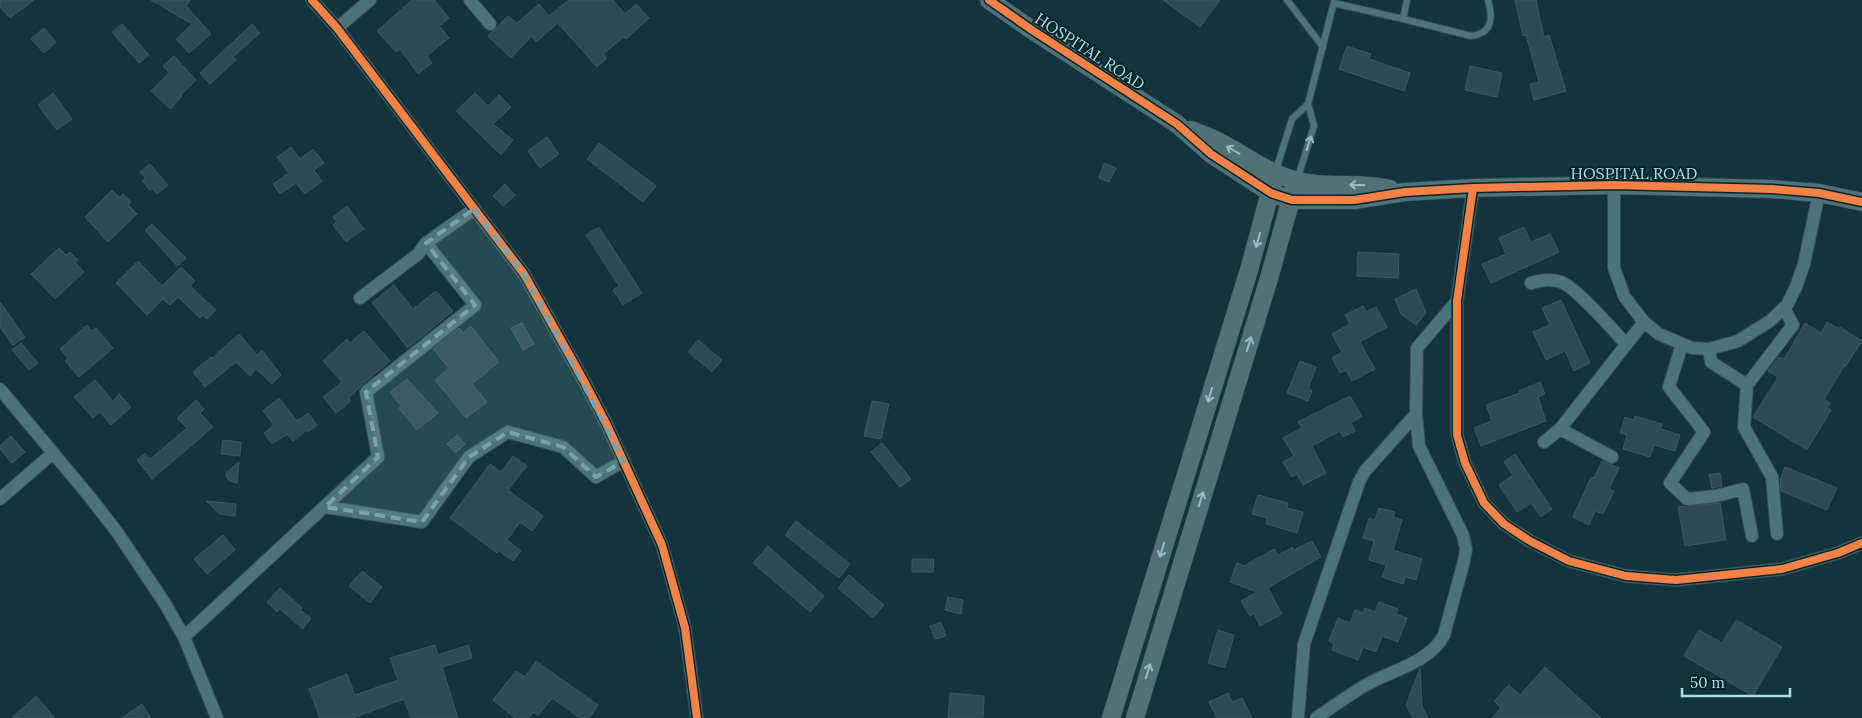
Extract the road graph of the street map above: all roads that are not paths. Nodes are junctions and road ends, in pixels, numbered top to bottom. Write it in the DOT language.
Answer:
graph roads {
  1 [pos="312,0"];
  2 [pos="370,0"];
  3 [pos="470,0"];
  4 [pos="989,0"];
  5 [pos="1287,0"];
  6 [pos="1407,0"];
  7 [pos="1488,0"];
  8 [pos="1334,2"];
  9 [pos="1403,18"];
  10 [pos="490,24"];
  11 [pos="337,28"];
  12 [pos="1323,48"];
  13 [pos="1308,104"];
  14 [pos="1177,124"];
  15 [pos="1275,174"];
  16 [pos="1296,181"];
  17 [pos="1614,185"];
  18 [pos="1473,188"];
  19 [pos="1405,192"];
  20 [pos="1271,193"];
  21 [pos="1819,193"];
  22 [pos="1292,200"];
  23 [pos="1862,202"];
  24 [pos="474,209"];
  25 [pos="426,243"];
  26 [pos="1249,270"];
  27 [pos="1270,275"];
  28 [pos="1531,283"];
  29 [pos="360,298"];
  30 [pos="1457,300"];
  31 [pos="1784,308"];
  32 [pos="1644,322"];
  33 [pos="1626,344"];
  34 [pos="1682,344"];
  35 [pos="1709,349"];
  36 [pos="1747,384"];
  37 [pos="0,389"];
  38 [pos="1416,414"];
  39 [pos="1560,429"];
  40 [pos="1544,442"];
  41 [pos="53,453"];
  42 [pos="1612,457"];
  43 [pos="624,461"];
  44 [pos="0,499"];
  45 [pos="325,507"];
  46 [pos="1776,534"];
  47 [pos="1752,536"];
  48 [pos="1862,542"];
  49 [pos="1145,605"];
  50 [pos="1166,612"];
  51 [pos="184,637"];
  52 [pos="217,718"];
  53 [pos="697,718"];
  54 [pos="1111,718"];
  55 [pos="1135,718"];
  56 [pos="1298,718"];
  57 [pos="1316,718"];
  1 -- 11 [label="street"];
  2 -- 11 [label="street"];
  3 -- 10 [label="street"];
  4 -- 14 [label="street, HOSPITAL ROAD"];
  5 -- 12 [label="lane"];
  6 -- 9 [label="lane"];
  7 -- 9 [label="lane"];
  8 -- 9 [label="lane"];
  8 -- 12 [label="lane"];
  11 -- 24 [label="street"];
  12 -- 13 [label="lane"];
  13 -- 15 [label="lane"];
  16 -- 13 [label="lane, one-way"];
  15 -- 14 [label="street, one-way"];
  14 -- 20 [label="street"];
  15 -- 16 [label="street"];
  15 -- 20 [label="street"];
  19 -- 16 [label="street, one-way"];
  16 -- 22 [label="street"];
  17 -- 18 [label="street, HOSPITAL ROAD"];
  17 -- 21 [label="street, HOSPITAL ROAD"];
  17 -- 32 [label="street"];
  18 -- 19 [label="street, HOSPITAL ROAD"];
  18 -- 30 [label="street"];
  19 -- 22 [label="street"];
  20 -- 22 [label="street"];
  20 -- 26 [label="street, one-way"];
  21 -- 23 [label="street, HOSPITAL ROAD"];
  21 -- 31 [label="street"];
  22 -- 27 [label="street"];
  24 -- 25 [label="street"];
  24 -- 43 [label="street"];
  25 -- 29 [label="street"];
  25 -- 45 [label="street"];
  26 -- 27 [label="street"];
  26 -- 49 [label="street, one-way"];
  50 -- 27 [label="street, one-way"];
  28 -- 33 [label="street"];
  30 -- 38 [label="street"];
  30 -- 48 [label="street"];
  31 -- 35 [label="street"];
  31 -- 36 [label="street"];
  32 -- 33 [label="street"];
  32 -- 34 [label="street"];
  33 -- 39 [label="street"];
  34 -- 35 [label="street"];
  34 -- 47 [label="street"];
  35 -- 36 [label="street"];
  36 -- 46 [label="street"];
  37 -- 41 [label="street"];
  38 -- 56 [label="street"];
  38 -- 57 [label="street"];
  39 -- 40 [label="street"];
  39 -- 42 [label="street"];
  41 -- 44 [label="street"];
  41 -- 51 [label="street"];
  43 -- 45 [label="street"];
  43 -- 53 [label="street"];
  45 -- 51 [label="street"];
  49 -- 50 [label="street"];
  49 -- 54 [label="street"];
  55 -- 50 [label="street, one-way"];
  51 -- 52 [label="street"];
}
